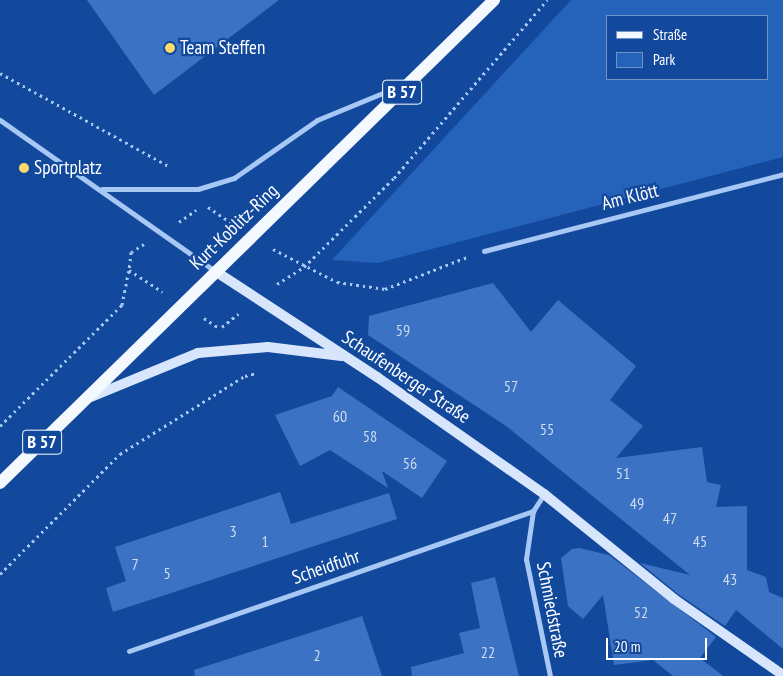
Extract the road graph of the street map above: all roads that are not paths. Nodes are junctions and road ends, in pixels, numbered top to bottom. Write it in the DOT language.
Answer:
graph roads {
  1 [pos="494,0"];
  2 [pos="416,79"];
  3 [pos="0,120"];
  4 [pos="783,174"];
  5 [pos="102,189"];
  6 [pos="484,251"];
  7 [pos="214,271"];
  8 [pos="347,357"];
  9 [pos="84,400"];
  10 [pos="0,483"];
  11 [pos="544,494"];
  12 [pos="533,512"];
  13 [pos="129,651"];
  14 [pos="783,675"];
  15 [pos="550,676"];
  1 -- 2 [label="main road, Kurt-Koblitz-Ring / B 57"];
  2 -- 5 [label="street"];
  2 -- 7 [label="main road, Kurt-Koblitz-Ring / B 57"];
  3 -- 5 [label="street, Schaufenberger Straße"];
  4 -- 6 [label="street, Am Klött"];
  5 -- 7 [label="street, Schaufenberger Straße"];
  7 -- 8 [label="street, Schaufenberger Straße"];
  7 -- 9 [label="main road, Kurt-Koblitz-Ring / B 57"];
  8 -- 9 [label="street"];
  8 -- 11 [label="street, Schaufenberger Straße"];
  9 -- 10 [label="main road, Kurt-Koblitz-Ring / B 57"];
  11 -- 12 [label="street, Schmiedstraße"];
  11 -- 14 [label="street, Schaufenberger Straße"];
  12 -- 13 [label="street, Scheidfuhr"];
  12 -- 15 [label="street, Schmiedstraße"];
}
